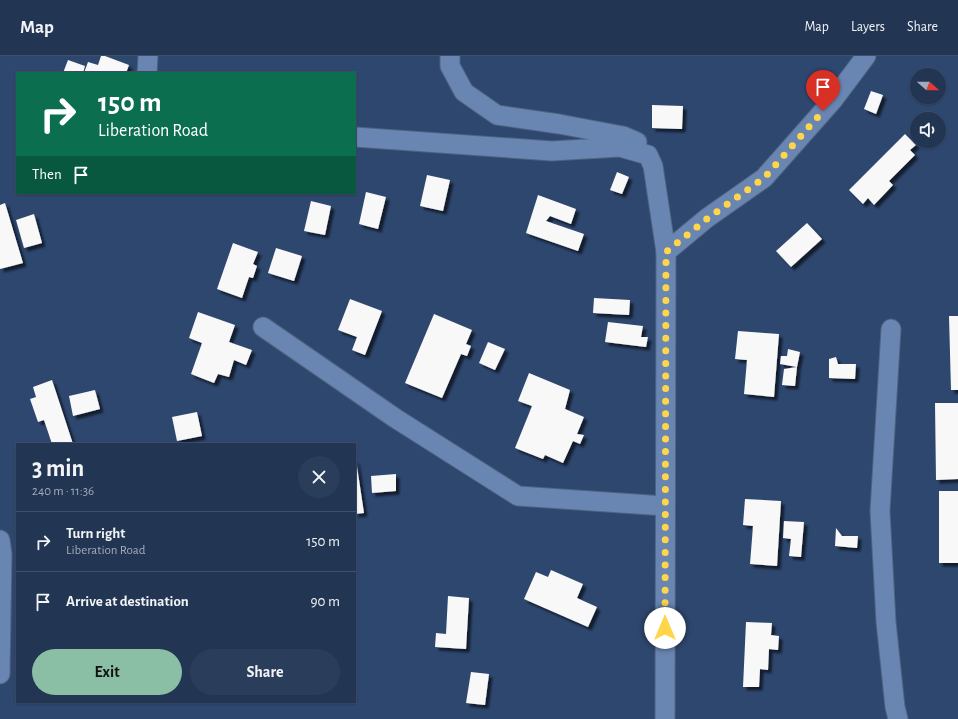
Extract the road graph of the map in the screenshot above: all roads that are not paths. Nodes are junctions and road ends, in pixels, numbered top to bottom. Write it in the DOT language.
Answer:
graph roads {
  1 [pos="148,56"];
  2 [pos="450,56"];
  3 [pos="866,56"];
  4 [pos="147,72"];
  5 [pos="356,137"];
  6 [pos="648,155"];
  7 [pos="666,252"];
  8 [pos="263,327"];
  9 [pos="891,329"];
  10 [pos="665,506"];
  11 [pos="0,540"];
  12 [pos="0,674"];
  13 [pos="665,719"];
  14 [pos="898,719"];
  1 -- 4 [label="street"];
  2 -- 6 [label="street"];
  3 -- 7 [label="street"];
  5 -- 6 [label="street"];
  6 -- 7 [label="street"];
  7 -- 10 [label="street"];
  8 -- 10 [label="street"];
  9 -- 14 [label="street"];
  10 -- 13 [label="street"];
  11 -- 12 [label="street"];
}
